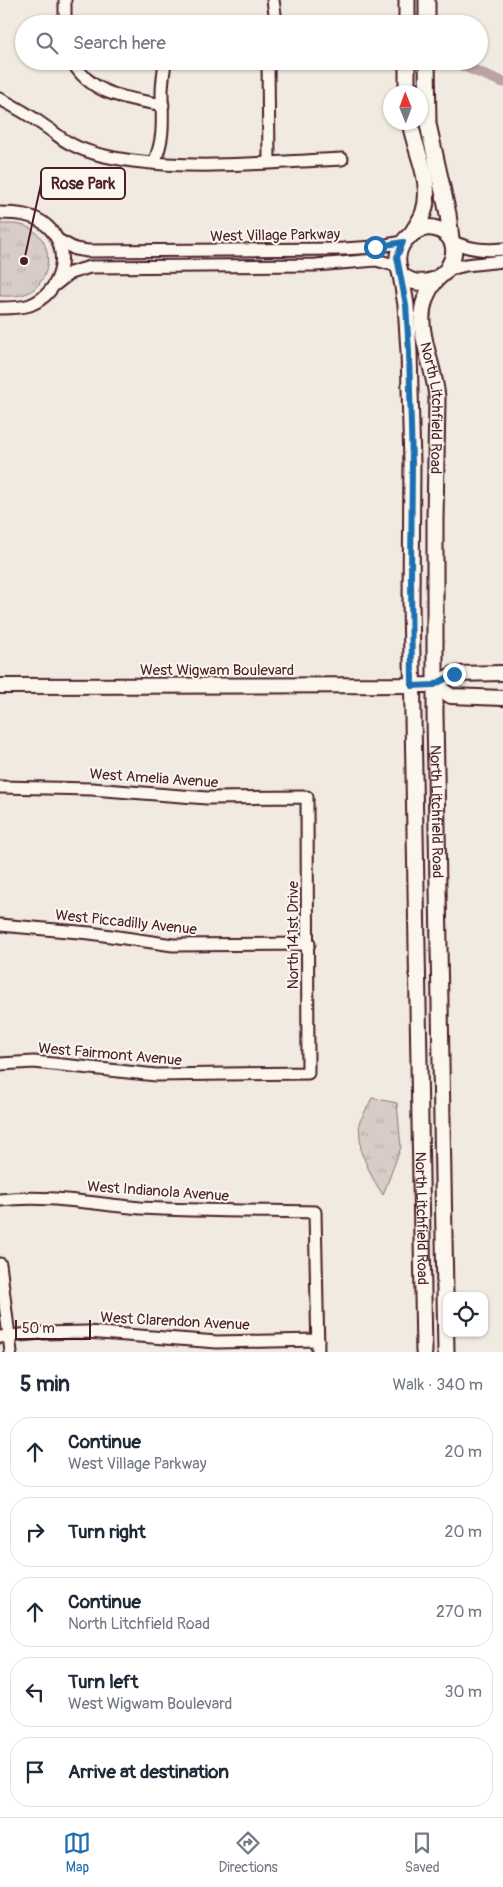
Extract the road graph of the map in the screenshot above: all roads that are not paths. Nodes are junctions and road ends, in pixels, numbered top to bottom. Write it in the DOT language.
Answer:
graph roads {
  1 [pos="65,0"];
  2 [pos="273,0"];
  3 [pos="407,0"];
  4 [pos="427,0"];
  5 [pos="65,15"];
  6 [pos="275,15"];
  7 [pos="407,15"];
  8 [pos="427,15"];
  9 [pos="78,70"];
  10 [pos="164,70"];
  11 [pos="268,70"];
  12 [pos="407,70"];
  13 [pos="427,70"];
  14 [pos="407,85"];
  15 [pos="0,99"];
  16 [pos="163,105"];
  17 [pos="412,130"];
  18 [pos="342,159"];
  19 [pos="270,162"];
  20 [pos="154,164"];
  21 [pos="0,213"];
  22 [pos="407,238"];
  23 [pos="58,240"];
  24 [pos="452,240"];
  25 [pos="503,249"];
  26 [pos="146,251"];
  27 [pos="503,261"];
  28 [pos="146,267"];
  29 [pos="399,270"];
  30 [pos="442,274"];
  31 [pos="56,284"];
  32 [pos="0,308"];
  33 [pos="503,673"];
  34 [pos="434,685"];
  35 [pos="0,686"];
  36 [pos="412,686"];
  37 [pos="503,698"];
  38 [pos="0,787"];
  39 [pos="307,797"];
  40 [pos="0,925"];
  41 [pos="309,944"];
  42 [pos="0,1064"];
  43 [pos="308,1073"];
  44 [pos="0,1200"];
  45 [pos="0,1264"];
  46 [pos="5,1337"];
  47 [pos="318,1340"];
  48 [pos="11,1352"];
  49 [pos="318,1352"];
  50 [pos="424,1352"];
  51 [pos="446,1352"];
  1 -- 5 [label="street"];
  2 -- 6 [label="street"];
  3 -- 7 [label="main road"];
  4 -- 8 [label="main road"];
  9 -- 16 [label="street"];
  10 -- 16 [label="street"];
  11 -- 19 [label="street"];
  12 -- 14 [label="main road"];
  13 -- 24 [label="main road"];
  15 -- 20 [label="street"];
  16 -- 20 [label="street"];
  17 -- 22 [label="main road"];
  18 -- 19 [label="street"];
  19 -- 20 [label="street"];
  21 -- 23 [label="street, West Village Parkway"];
  22 -- 24 [label="main road"];
  22 -- 26 [label="street, West Village Parkway"];
  22 -- 29 [label="main road"];
  23 -- 26 [label="street, West Village Parkway"];
  23 -- 31 [label="street"];
  24 -- 25 [label="street"];
  24 -- 30 [label="main road"];
  26 -- 28 [label="street"];
  27 -- 30 [label="street"];
  28 -- 29 [label="street, West Village Parkway"];
  28 -- 31 [label="street, West Village Parkway"];
  29 -- 30 [label="main road"];
  29 -- 36 [label="main road, North Litchfield Road"];
  30 -- 34 [label="main road, North Litchfield Road"];
  31 -- 32 [label="street, West Village Parkway"];
  33 -- 34 [label="street, West Wigwam Boulevard"];
  34 -- 36 [label="street, West Wigwam Boulevard"];
  34 -- 37 [label="street, West Wigwam Boulevard"];
  34 -- 51 [label="main road, North Litchfield Road"];
  35 -- 36 [label="street, West Wigwam Boulevard"];
  36 -- 50 [label="main road, North Litchfield Road"];
  38 -- 39 [label="street, West Amelia Avenue"];
  39 -- 41 [label="street, North 141st Drive"];
  40 -- 41 [label="street, West Piccadilly Avenue"];
  41 -- 43 [label="street, North 141st Drive"];
  42 -- 43 [label="street, West Fairmont Avenue"];
  44 -- 47 [label="street, West Indianola Avenue"];
  45 -- 46 [label="street"];
  46 -- 47 [label="street, West Clarendon Avenue"];
  46 -- 48 [label="street"];
  47 -- 49 [label="street"];
}
